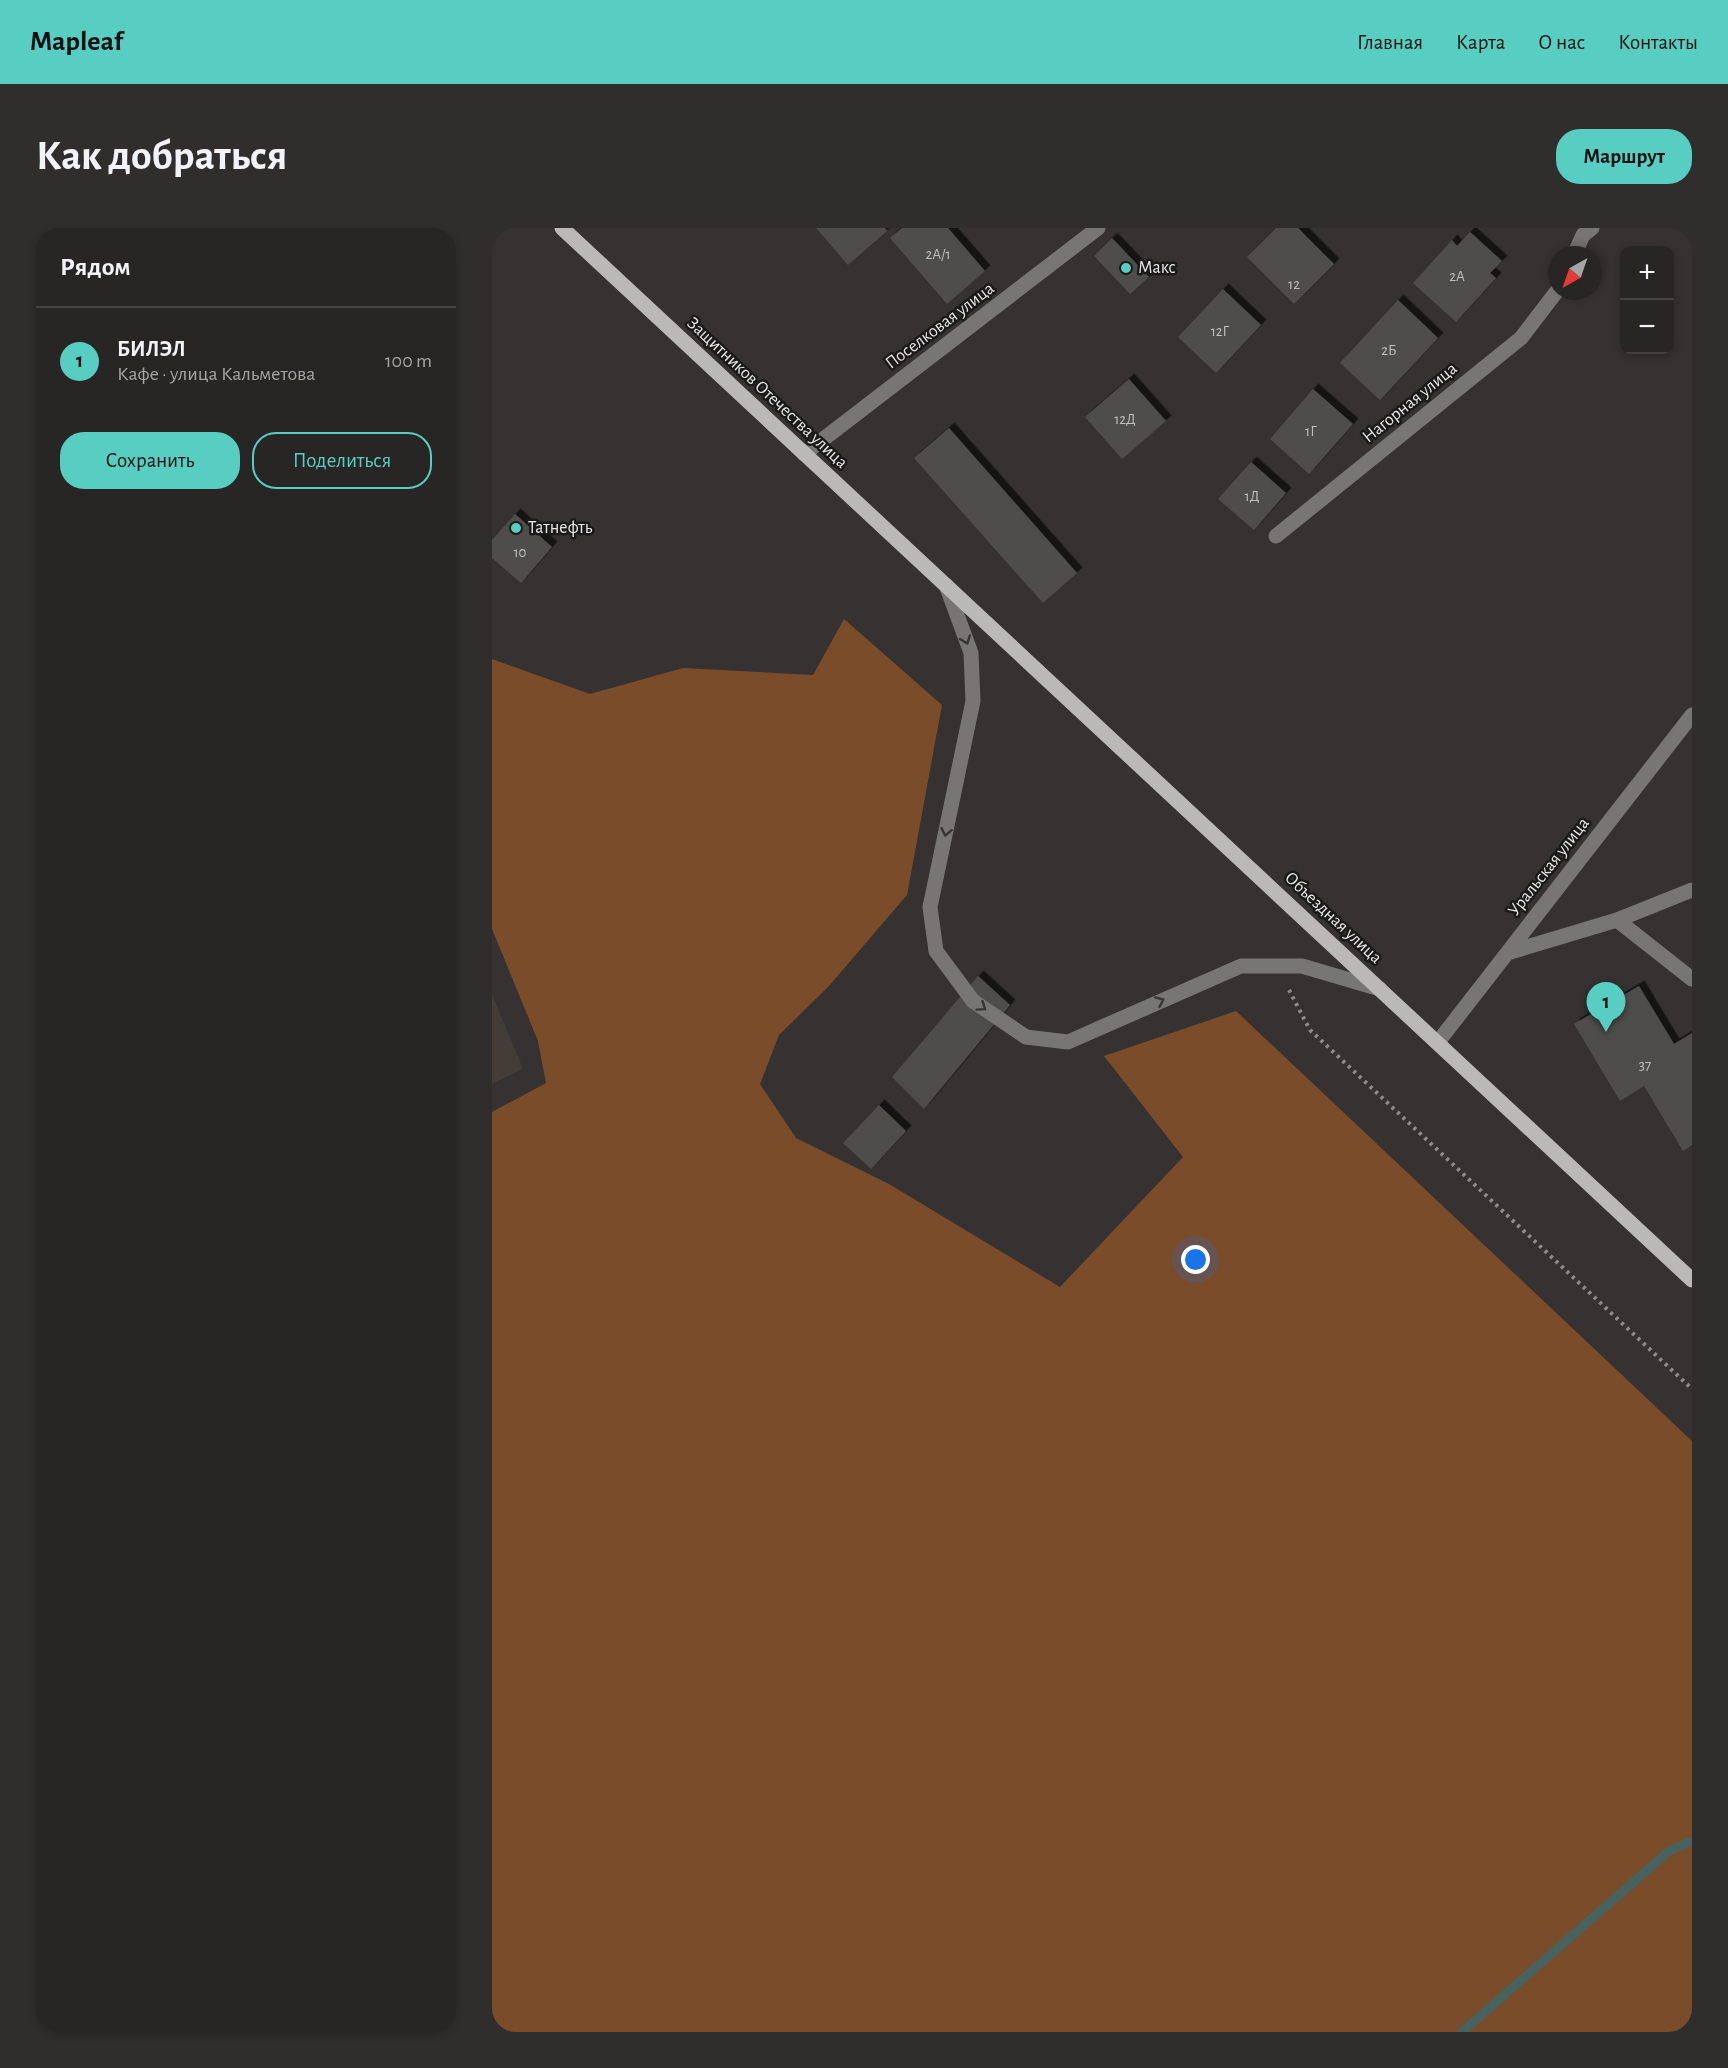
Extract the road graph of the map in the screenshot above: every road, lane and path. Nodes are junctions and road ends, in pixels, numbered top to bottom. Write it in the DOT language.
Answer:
graph roads {
  1 [pos="562,228"];
  2 [pos="1098,228"];
  3 [pos="1592,228"];
  4 [pos="1578,246"];
  5 [pos="1550,300"];
  6 [pos="804,454"];
  7 [pos="1276,536"];
  8 [pos="946,585"];
  9 [pos="1692,715"];
  10 [pos="1692,890"];
  11 [pos="1617,920"];
  12 [pos="1507,952"];
  13 [pos="1276,966"];
  14 [pos="1692,979"];
  15 [pos="1380,989"];
  16 [pos="1438,1042"];
  17 [pos="1692,1280"];
  18 [pos="1692,1389"];
  1 -- 6 [label="main road, Защитников Отечества улица"];
  2 -- 6 [label="street, Поселковая улица"];
  3 -- 4 [label="street"];
  5 -- 7 [label="street, Нагорная улица"];
  6 -- 8 [label="main road, Защитников Отечества улица"];
  8 -- 13 [label="street, one-way"];
  8 -- 15 [label="main road, Объездная улица"];
  9 -- 12 [label="street, Уральская улица"];
  10 -- 11 [label="street"];
  11 -- 12 [label="street"];
  11 -- 14 [label="street"];
  12 -- 16 [label="street, Уральская улица"];
  13 -- 15 [label="street"];
  13 -- 18 [label="path"];
  15 -- 16 [label="main road, Объездная улица"];
  16 -- 17 [label="main road, Объездная улица"];
}
